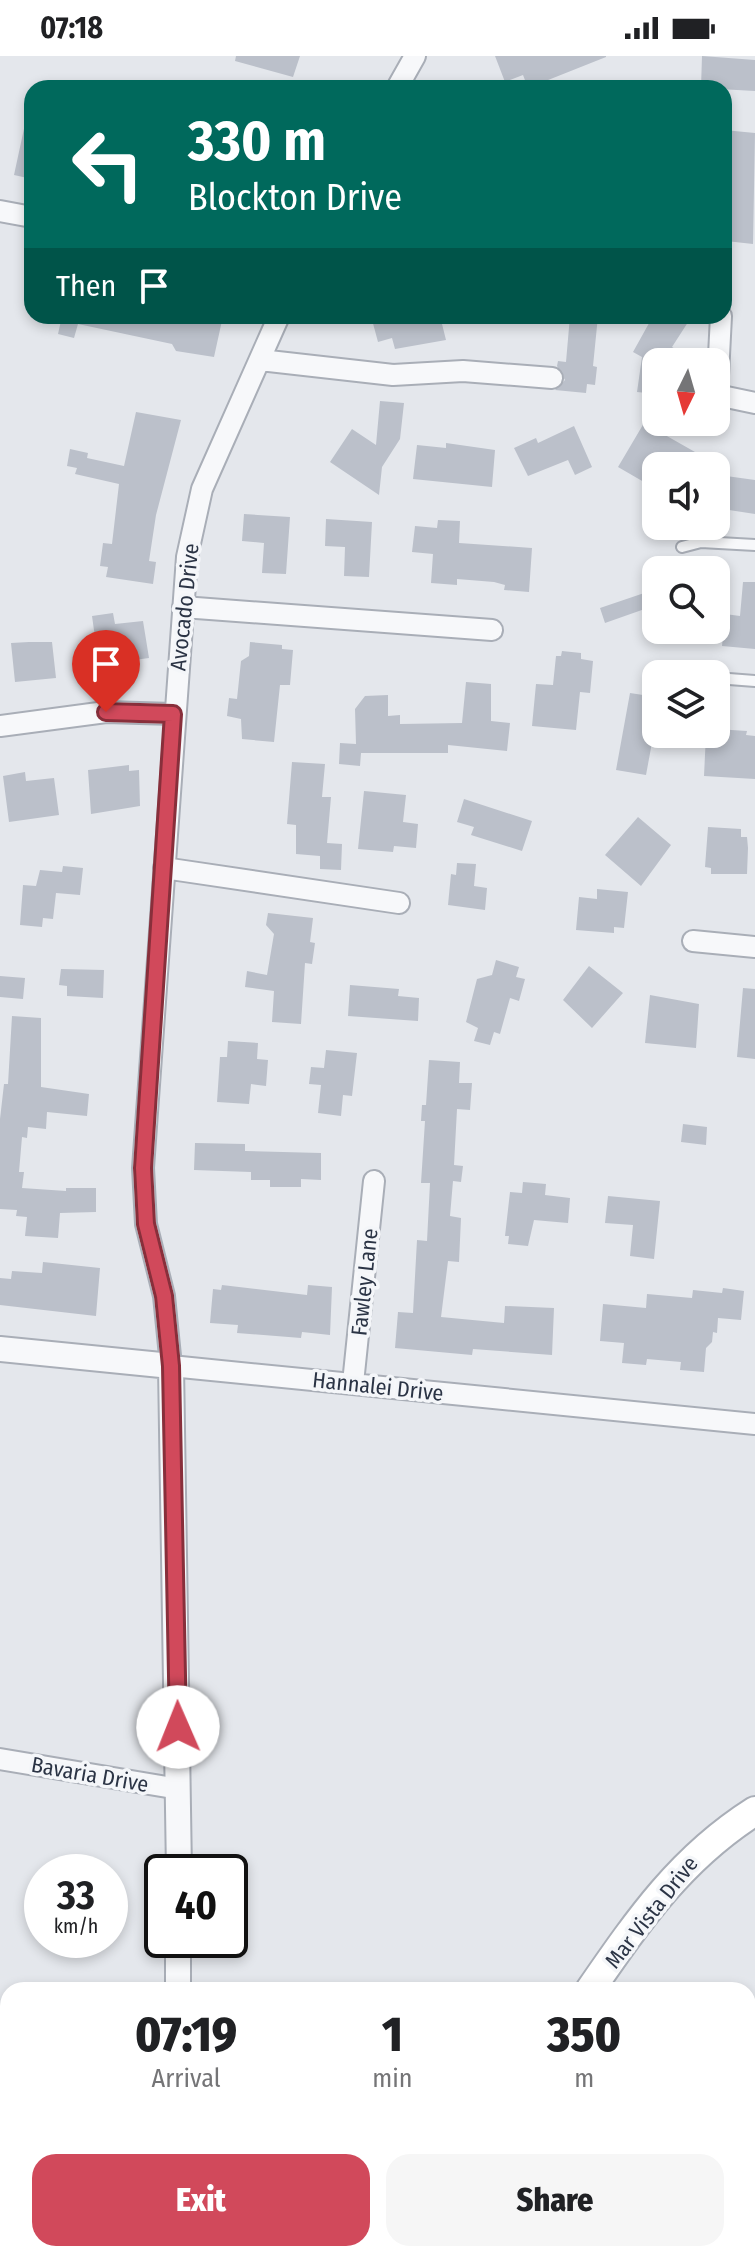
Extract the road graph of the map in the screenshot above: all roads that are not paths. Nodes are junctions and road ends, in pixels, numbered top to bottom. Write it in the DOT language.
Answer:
graph roads {
  1 [pos="415,56"];
  2 [pos="402,80"];
  3 [pos="0,211"];
  4 [pos="24,216"];
  5 [pos="276,324"];
  6 [pos="721,324"];
  7 [pos="260,360"];
  8 [pos="552,378"];
  9 [pos="755,403"];
  10 [pos="755,545"];
  11 [pos="682,547"];
  12 [pos="183,607"];
  13 [pos="492,630"];
  14 [pos="730,679"];
  15 [pos="755,681"];
  16 [pos="173,714"];
  17 [pos="0,726"];
  18 [pos="164,868"];
  19 [pos="399,903"];
  20 [pos="693,941"];
  21 [pos="755,947"];
  22 [pos="374,1181"];
  23 [pos="0,1349"];
  24 [pos="171,1366"];
  25 [pos="353,1383"];
  26 [pos="755,1424"];
  27 [pos="0,1759"];
  28 [pos="179,1789"];
  29 [pos="755,1811"];
  30 [pos="179,1854"];
  31 [pos="178,1958"];
  32 [pos="178,1982"];
  33 [pos="596,1982"];
  1 -- 2 [label="street"];
  3 -- 4 [label="street"];
  5 -- 7 [label="street, Avocado Drive"];
  6 -- 9 [label="street"];
  7 -- 8 [label="street"];
  7 -- 12 [label="street, Avocado Drive"];
  10 -- 11 [label="lane"];
  12 -- 13 [label="street"];
  12 -- 16 [label="street, Avocado Drive"];
  14 -- 15 [label="lane"];
  16 -- 17 [label="street"];
  16 -- 18 [label="street, Avocado Drive"];
  18 -- 19 [label="street"];
  18 -- 24 [label="street, Avocado Drive"];
  20 -- 21 [label="street"];
  22 -- 25 [label="street, Fawley Lane"];
  23 -- 24 [label="street, Hannalei Drive"];
  24 -- 25 [label="street, Hannalei Drive"];
  24 -- 28 [label="street, Avocado Drive"];
  25 -- 26 [label="street, Hannalei Drive"];
  27 -- 28 [label="street, Bavaria Drive"];
  28 -- 30 [label="street, Avocado Drive"];
  29 -- 33 [label="main road, Mar Vista Drive"];
  31 -- 32 [label="street"];
}
